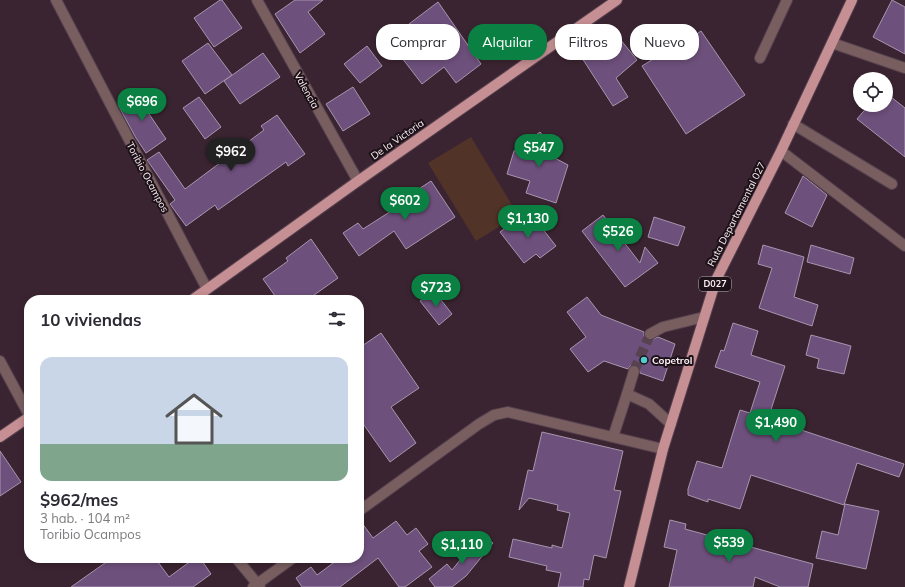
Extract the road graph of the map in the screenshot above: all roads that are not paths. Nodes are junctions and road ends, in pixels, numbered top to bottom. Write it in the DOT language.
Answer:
graph roads {
  1 [pos="56,0"];
  2 [pos="257,0"];
  3 [pos="617,0"];
  4 [pos="787,0"];
  5 [pos="852,0"];
  6 [pos="832,43"];
  7 [pos="760,58"];
  8 [pos="905,68"];
  9 [pos="793,124"];
  10 [pos="781,150"];
  11 [pos="358,181"];
  12 [pos="892,184"];
  13 [pos="905,246"];
  14 [pos="207,289"];
  15 [pos="199,295"];
  16 [pos="704,317"];
  17 [pos="650,334"];
  18 [pos="0,360"];
  19 [pos="634,371"];
  20 [pos="627,394"];
  21 [pos="24,406"];
  22 [pos="24,420"];
  23 [pos="671,424"];
  24 [pos="0,437"];
  25 [pos="613,437"];
  26 [pos="663,449"];
  27 [pos="364,507"];
  28 [pos="240,563"];
  29 [pos="287,563"];
  30 [pos="257,586"];
  31 [pos="629,587"];
  1 -- 14 [label="street, Toribio Ocampos"];
  2 -- 11 [label="street, Valencia"];
  3 -- 11 [label="main road, De la Victoria"];
  4 -- 7 [label="street"];
  5 -- 6 [label="main road, Ruta Departamental 027 / D027"];
  6 -- 8 [label="street"];
  6 -- 9 [label="main road, Ruta Departamental 027 / D027"];
  9 -- 10 [label="main road, Ruta Departamental 027 / D027"];
  9 -- 12 [label="street"];
  10 -- 13 [label="street"];
  10 -- 16 [label="main road, Ruta Departamental 027 / D027"];
  11 -- 14 [label="main road, De la Victoria"];
  14 -- 15 [label="main road, De la Victoria"];
  16 -- 17 [label="street"];
  16 -- 23 [label="main road, Ruta Departamental 027 / D027"];
  18 -- 21 [label="street"];
  19 -- 20 [label="street"];
  20 -- 23 [label="street"];
  20 -- 25 [label="street"];
  22 -- 24 [label="main road"];
  23 -- 26 [label="main road, Ruta Departamental 027 / D027"];
  25 -- 26 [label="street"];
  25 -- 27 [label="street"];
  26 -- 31 [label="main road, Ruta Departamental 027 / D027"];
  28 -- 30 [label="street"];
  29 -- 30 [label="street"];
}
